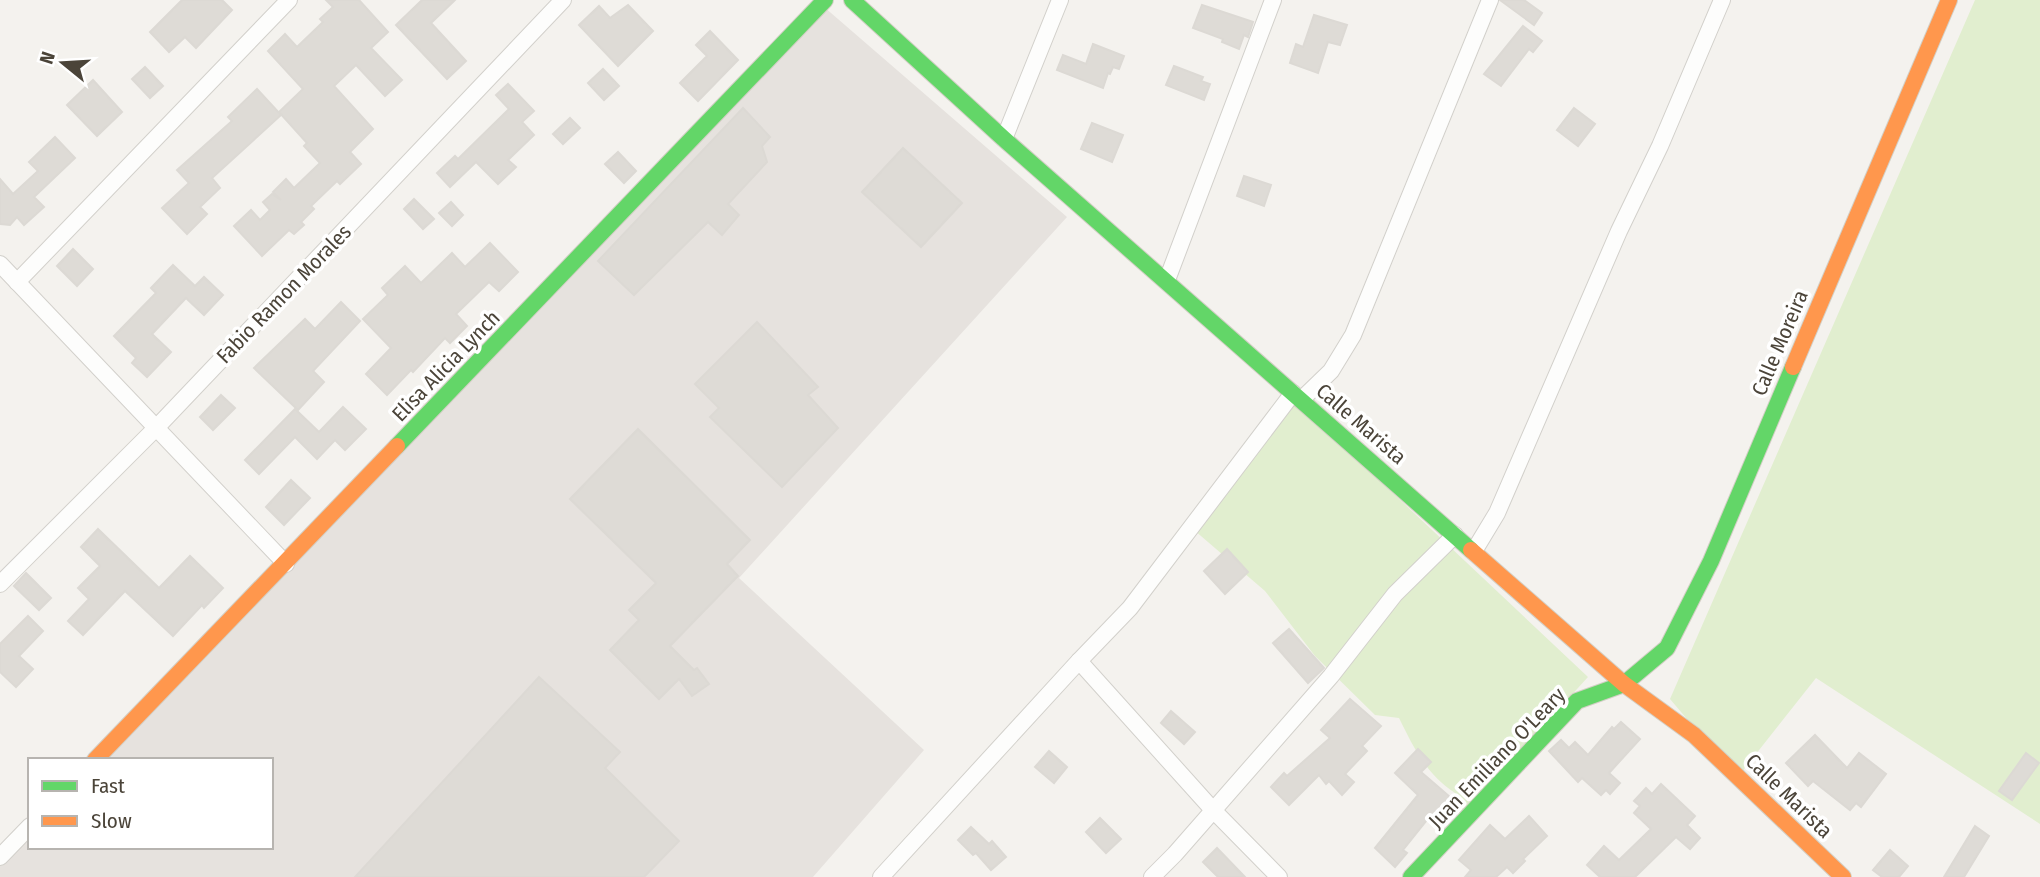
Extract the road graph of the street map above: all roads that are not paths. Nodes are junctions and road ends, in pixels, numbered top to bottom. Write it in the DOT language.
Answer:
graph roads {
  1 [pos="289,0"];
  2 [pos="563,0"];
  3 [pos="825,0"];
  4 [pos="852,0"];
  5 [pos="1060,0"];
  6 [pos="1273,0"];
  7 [pos="1490,0"];
  8 [pos="1722,0"];
  9 [pos="1945,1"];
  10 [pos="1004,139"];
  11 [pos="0,264"];
  12 [pos="1167,280"];
  13 [pos="17,282"];
  14 [pos="1297,396"];
  15 [pos="157,427"];
  16 [pos="1455,534"];
  17 [pos="1474,551"];
  18 [pos="286,564"];
  19 [pos="0,584"];
  20 [pos="1079,661"];
  21 [pos="1624,684"];
  22 [pos="96,758"];
  23 [pos="1213,810"];
  24 [pos="28,828"];
  25 [pos="0,857"];
  26 [pos="881,877"];
  27 [pos="1152,877"];
  28 [pos="1279,877"];
  29 [pos="1411,877"];
  30 [pos="1843,877"];
  1 -- 13 [label="street"];
  2 -- 15 [label="street, Fabio Ramon Morales"];
  3 -- 18 [label="street, Elisa Alicia Lynch"];
  4 -- 10 [label="street, Calle Marista"];
  5 -- 10 [label="street"];
  6 -- 12 [label="street"];
  7 -- 14 [label="street"];
  8 -- 17 [label="street"];
  9 -- 21 [label="street, Calle Moreira"];
  10 -- 12 [label="street, Calle Marista"];
  11 -- 13 [label="street"];
  12 -- 14 [label="street, Calle Marista"];
  13 -- 15 [label="street"];
  14 -- 16 [label="street, Calle Marista"];
  14 -- 20 [label="street"];
  15 -- 18 [label="street"];
  15 -- 19 [label="street, Fabio Ramon Morales"];
  16 -- 17 [label="street, Calle Marista"];
  16 -- 23 [label="street"];
  17 -- 21 [label="street, Calle Marista"];
  18 -- 22 [label="street, Elisa Alicia Lynch"];
  20 -- 23 [label="street"];
  20 -- 26 [label="street"];
  21 -- 29 [label="street, Juan Emiliano O'Leary"];
  21 -- 30 [label="street, Calle Marista"];
  23 -- 27 [label="street"];
  23 -- 28 [label="street"];
  24 -- 25 [label="street"];
}
